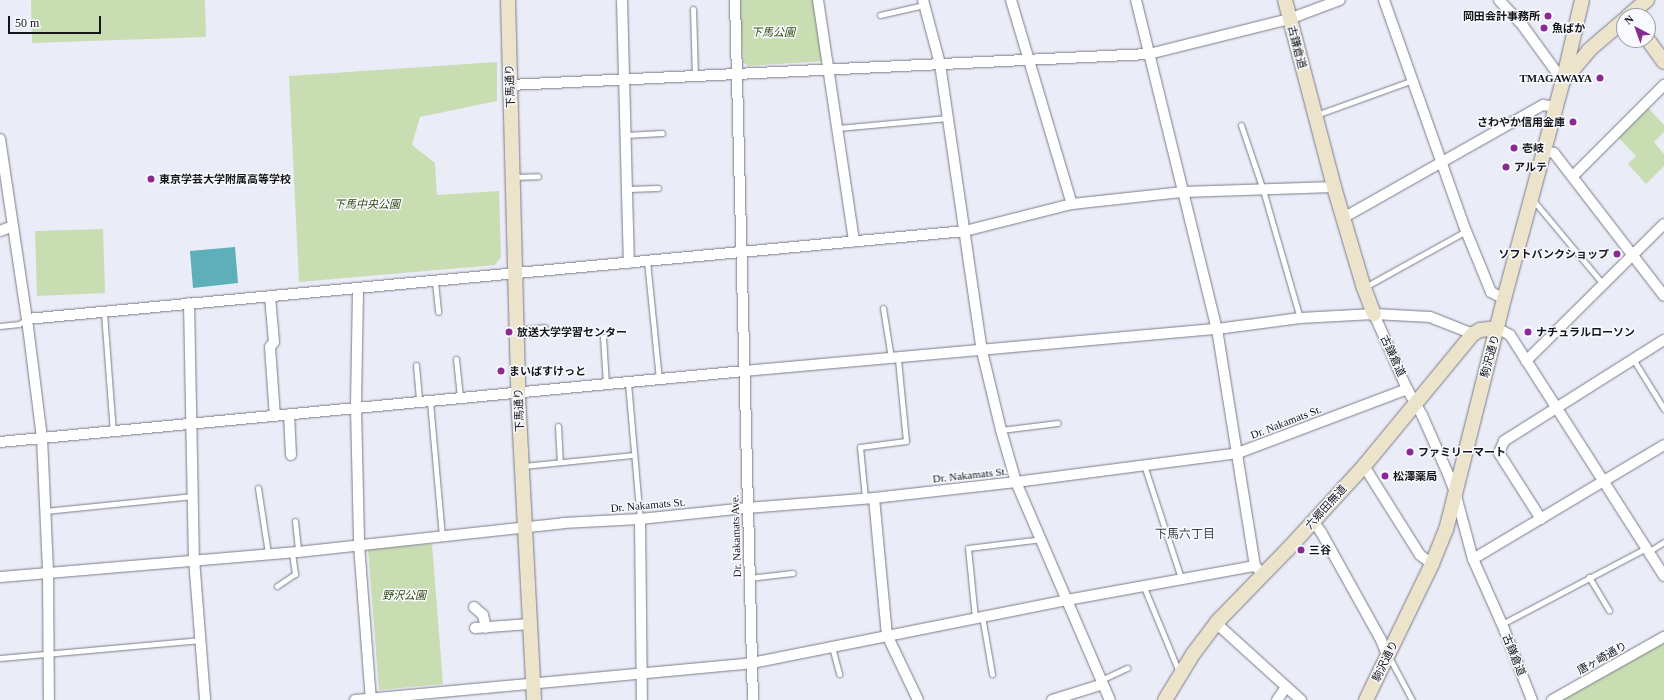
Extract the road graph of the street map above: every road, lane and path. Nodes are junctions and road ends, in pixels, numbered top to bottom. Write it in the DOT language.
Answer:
graph roads {
  1 [pos="508,0"];
  2 [pos="622,0"];
  3 [pos="735,0"];
  4 [pos="818,0"];
  5 [pos="1011,0"];
  6 [pos="1136,0"];
  7 [pos="1286,0"];
  8 [pos="1340,0"];
  9 [pos="1384,0"];
  10 [pos="1499,0"];
  11 [pos="1582,0"];
  12 [pos="1647,0"];
  13 [pos="924,2"];
  14 [pos="1638,8"];
  15 [pos="693,9"];
  16 [pos="880,15"];
  17 [pos="1289,18"];
  18 [pos="1616,27"];
  19 [pos="1654,48"];
  20 [pos="1149,54"];
  21 [pos="1029,60"];
  22 [pos="1664,60"];
  23 [pos="940,64"];
  24 [pos="830,70"];
  25 [pos="737,75"];
  26 [pos="696,76"];
  27 [pos="624,80"];
  28 [pos="1412,80"];
  29 [pos="1563,81"];
  30 [pos="510,85"];
  31 [pos="1664,85"];
  32 [pos="1555,107"];
  33 [pos="1315,115"];
  34 [pos="948,118"];
  35 [pos="1241,125"];
  36 [pos="838,128"];
  37 [pos="662,133"];
  38 [pos="626,135"];
  39 [pos="0,139"];
  40 [pos="1544,151"];
  41 [pos="1,154"];
  42 [pos="1441,162"];
  43 [pos="538,176"];
  44 [pos="1573,176"];
  45 [pos="513,177"];
  46 [pos="1334,187"];
  47 [pos="658,188"];
  48 [pos="627,189"];
  49 [pos="1263,190"];
  50 [pos="1182,192"];
  51 [pos="1531,197"];
  52 [pos="1072,204"];
  53 [pos="1343,218"];
  54 [pos="1664,224"];
  55 [pos="13,226"];
  56 [pos="0,231"];
  57 [pos="965,231"];
  58 [pos="1466,231"];
  59 [pos="854,241"];
  60 [pos="741,252"];
  61 [pos="1633,256"];
  62 [pos="647,261"];
  63 [pos="629,263"];
  64 [pos="515,274"];
  65 [pos="435,282"];
  66 [pos="1604,285"];
  67 [pos="1364,288"];
  68 [pos="358,289"];
  69 [pos="1664,296"];
  70 [pos="270,297"];
  71 [pos="1504,299"];
  72 [pos="190,303"];
  73 [pos="883,308"];
  74 [pos="104,312"];
  75 [pos="438,312"];
  76 [pos="1374,314"];
  77 [pos="1300,318"];
  78 [pos="27,319"];
  79 [pos="0,326"];
  80 [pos="1497,328"];
  81 [pos="1217,329"];
  82 [pos="544,330"];
  83 [pos="517,333"];
  84 [pos="1473,334"];
  85 [pos="603,337"];
  86 [pos="1664,340"];
  87 [pos="982,351"];
  88 [pos="456,359"];
  89 [pos="894,359"];
  90 [pos="1633,359"];
  91 [pos="1526,361"];
  92 [pos="416,365"];
  93 [pos="744,371"];
  94 [pos="659,380"];
  95 [pos="628,383"];
  96 [pos="606,385"];
  97 [pos="1407,389"];
  98 [pos="518,394"];
  99 [pos="460,399"];
  100 [pos="430,402"];
  101 [pos="419,403"];
  102 [pos="1415,403"];
  103 [pos="1556,407"];
  104 [pos="356,408"];
  105 [pos="1664,409"];
  106 [pos="288,414"];
  107 [pos="276,416"];
  108 [pos="192,423"];
  109 [pos="1058,423"];
  110 [pos="558,426"];
  111 [pos="1001,430"];
  112 [pos="113,432"];
  113 [pos="42,438"];
  114 [pos="0,442"];
  115 [pos="1664,445"];
  116 [pos="1238,453"];
  117 [pos="291,455"];
  118 [pos="634,455"];
  119 [pos="560,462"];
  120 [pos="1144,465"];
  121 [pos="522,466"];
  122 [pos="1364,466"];
  123 [pos="1016,482"];
  124 [pos="1604,482"];
  125 [pos="258,488"];
  126 [pos="1455,492"];
  127 [pos="193,496"];
  128 [pos="870,498"];
  129 [pos="747,508"];
  130 [pos="45,511"];
  131 [pos="640,519"];
  132 [pos="1541,519"];
  133 [pos="295,521"];
  134 [pos="1313,521"];
  135 [pos="525,528"];
  136 [pos="442,536"];
  137 [pos="1042,539"];
  138 [pos="1664,542"];
  139 [pos="359,544"];
  140 [pos="1647,550"];
  141 [pos="295,552"];
  142 [pos="268,553"];
  143 [pos="194,559"];
  144 [pos="1473,559"];
  145 [pos="1432,564"];
  146 [pos="1260,570"];
  147 [pos="48,572"];
  148 [pos="793,573"];
  149 [pos="1664,576"];
  150 [pos="0,577"];
  151 [pos="1589,577"];
  152 [pos="750,578"];
  153 [pos="1181,578"];
  154 [pos="1143,585"];
  155 [pos="277,586"];
  156 [pos="1067,600"];
  157 [pos="474,607"];
  158 [pos="1609,610"];
  159 [pos="978,617"];
  160 [pos="1216,623"];
  161 [pos="530,624"];
  162 [pos="1502,624"];
  163 [pos="475,628"];
  164 [pos="486,628"];
  165 [pos="887,635"];
  166 [pos="1664,637"];
  167 [pos="201,640"];
  168 [pos="832,647"];
  169 [pos="48,653"];
  170 [pos="1388,655"];
  171 [pos="0,658"];
  172 [pos="752,662"];
  173 [pos="1127,668"];
  174 [pos="640,672"];
  175 [pos="839,674"];
  176 [pos="992,674"];
  177 [pos="1181,674"];
  178 [pos="1102,682"];
  179 [pos="533,683"];
  180 [pos="1286,687"];
  181 [pos="371,699"];
  182 [pos="49,700"];
  183 [pos="205,700"];
  184 [pos="355,700"];
  185 [pos="534,700"];
  186 [pos="642,700"];
  187 [pos="753,700"];
  188 [pos="918,700"];
  189 [pos="1052,700"];
  190 [pos="1110,700"];
  191 [pos="1165,700"];
  192 [pos="1277,700"];
  193 [pos="1301,700"];
  194 [pos="1366,700"];
  195 [pos="1412,700"];
  196 [pos="1532,700"];
  197 [pos="1552,700"];
  1 -- 30 [label="street, 下馬通り"];
  2 -- 27 [label="street"];
  3 -- 25 [label="street, Dr. Nakamats Ave."];
  4 -- 24 [label="street"];
  5 -- 21 [label="street"];
  6 -- 20 [label="street"];
  7 -- 17 [label="street, 古鎌倉道"];
  8 -- 17 [label="street"];
  9 -- 28 [label="street"];
  10 -- 29 [label="street"];
  11 -- 29 [label="street, 駒沢通り"];
  12 -- 14 [label="street"];
  13 -- 16 [label="lane"];
  13 -- 23 [label="street"];
  15 -- 26 [label="lane"];
  17 -- 20 [label="street"];
  17 -- 33 [label="street, 古鎌倉道"];
  18 -- 29 [label="street"];
  19 -- 22 [label="street"];
  20 -- 21 [label="street"];
  20 -- 50 [label="street"];
  21 -- 23 [label="street"];
  21 -- 52 [label="street"];
  23 -- 24 [label="street"];
  23 -- 34 [label="street"];
  24 -- 25 [label="street"];
  24 -- 36 [label="street"];
  25 -- 26 [label="street"];
  25 -- 60 [label="street, Dr. Nakamats Ave."];
  26 -- 27 [label="street"];
  27 -- 30 [label="street"];
  27 -- 38 [label="street"];
  28 -- 33 [label="lane"];
  28 -- 42 [label="street"];
  29 -- 32 [label="street, 駒沢通り"];
  30 -- 45 [label="street, 下馬通り"];
  31 -- 44 [label="street"];
  32 -- 40 [label="street, 駒沢通り"];
  32 -- 42 [label="street"];
  33 -- 46 [label="street, 古鎌倉道"];
  34 -- 36 [label="lane"];
  34 -- 57 [label="street"];
  35 -- 49 [label="lane"];
  36 -- 59 [label="street"];
  37 -- 38 [label="lane"];
  38 -- 48 [label="street"];
  39 -- 41 [label="street"];
  40 -- 44 [label="street"];
  40 -- 51 [label="street, 駒沢通り"];
  41 -- 55 [label="street"];
  42 -- 53 [label="street"];
  42 -- 58 [label="street"];
  43 -- 45 [label="lane"];
  44 -- 61 [label="street"];
  45 -- 64 [label="street, 下馬通り"];
  46 -- 49 [label="street"];
  46 -- 53 [label="street, 古鎌倉道"];
  47 -- 48 [label="lane"];
  48 -- 63 [label="street"];
  49 -- 50 [label="street"];
  49 -- 77 [label="lane"];
  50 -- 52 [label="street"];
  50 -- 81 [label="street"];
  51 -- 66 [label="lane"];
  51 -- 71 [label="street, 駒沢通り"];
  52 -- 57 [label="street"];
  53 -- 67 [label="street, 古鎌倉道"];
  54 -- 61 [label="street"];
  55 -- 56 [label="street"];
  55 -- 78 [label="street"];
  57 -- 59 [label="street"];
  57 -- 87 [label="street"];
  58 -- 67 [label="lane"];
  58 -- 71 [label="street"];
  59 -- 60 [label="street"];
  60 -- 62 [label="street"];
  60 -- 93 [label="street, Dr. Nakamats Ave."];
  61 -- 66 [label="street"];
  61 -- 69 [label="street"];
  62 -- 63 [label="street"];
  62 -- 94 [label="lane"];
  63 -- 64 [label="street"];
  64 -- 65 [label="street"];
  64 -- 83 [label="street, 下馬通り"];
  65 -- 68 [label="street"];
  65 -- 75 [label="lane"];
  66 -- 91 [label="street"];
  67 -- 76 [label="street, 古鎌倉道"];
  68 -- 70 [label="street"];
  68 -- 104 [label="street"];
  70 -- 72 [label="street"];
  70 -- 107 [label="street"];
  71 -- 80 [label="street, 駒沢通り"];
  72 -- 74 [label="street"];
  72 -- 108 [label="street"];
  73 -- 89 [label="lane"];
  74 -- 78 [label="street"];
  74 -- 112 [label="lane"];
  76 -- 77 [label="street"];
  76 -- 84 [label="street"];
  76 -- 97 [label="street, 古鎌倉道"];
  77 -- 81 [label="street"];
  78 -- 79 [label="lane"];
  78 -- 113 [label="street"];
  80 -- 84 [label="street"];
  80 -- 91 [label="street"];
  80 -- 126 [label="street, 駒沢通り"];
  81 -- 87 [label="street"];
  81 -- 116 [label="street"];
  82 -- 83 [label="street"];
  83 -- 98 [label="street, 下馬通り"];
  84 -- 102 [label="street, 六郷田無道"];
  85 -- 96 [label="lane"];
  86 -- 90 [label="street"];
  87 -- 89 [label="street"];
  87 -- 111 [label="street"];
  88 -- 99 [label="lane"];
  89 -- 93 [label="street"];
  89 -- 128 [label="lane"];
  90 -- 103 [label="street"];
  90 -- 105 [label="lane"];
  91 -- 103 [label="street"];
  92 -- 101 [label="lane"];
  93 -- 94 [label="street"];
  93 -- 129 [label="street, Dr. Nakamats Ave."];
  94 -- 95 [label="street"];
  95 -- 96 [label="street"];
  95 -- 118 [label="lane"];
  96 -- 98 [label="street"];
  97 -- 102 [label="street, 古鎌倉道"];
  97 -- 116 [label="street, Dr. Nakamats St."];
  98 -- 99 [label="street"];
  98 -- 121 [label="street, 下馬通り"];
  99 -- 100 [label="street"];
  100 -- 101 [label="street"];
  100 -- 136 [label="lane"];
  101 -- 104 [label="street"];
  102 -- 122 [label="street, 六郷田無道"];
  102 -- 126 [label="street, 古鎌倉道"];
  103 -- 124 [label="street"];
  103 -- 132 [label="street"];
  104 -- 106 [label="street"];
  104 -- 139 [label="street"];
  106 -- 107 [label="street"];
  106 -- 117 [label="street"];
  107 -- 108 [label="street"];
  108 -- 112 [label="street"];
  108 -- 127 [label="street"];
  109 -- 111 [label="lane"];
  110 -- 119 [label="lane"];
  111 -- 123 [label="street"];
  112 -- 113 [label="street"];
  113 -- 114 [label="street"];
  113 -- 130 [label="street"];
  115 -- 124 [label="street"];
  116 -- 120 [label="street, Dr. Nakamats St."];
  116 -- 146 [label="street"];
  118 -- 119 [label="lane"];
  118 -- 131 [label="lane"];
  119 -- 121 [label="lane"];
  120 -- 123 [label="street, Dr. Nakamats St."];
  120 -- 153 [label="lane"];
  121 -- 135 [label="street, 下馬通り"];
  122 -- 134 [label="street, 六郷田無道"];
  122 -- 145 [label="street"];
  123 -- 128 [label="street, Dr. Nakamats St."];
  123 -- 137 [label="street"];
  124 -- 132 [label="street"];
  124 -- 140 [label="street"];
  125 -- 142 [label="lane"];
  126 -- 144 [label="street, 古鎌倉道"];
  126 -- 145 [label="street, 駒沢通り"];
  127 -- 130 [label="lane"];
  127 -- 143 [label="street"];
  128 -- 129 [label="street, Dr. Nakamats St."];
  128 -- 165 [label="street"];
  129 -- 131 [label="street, Dr. Nakamats St."];
  129 -- 152 [label="street, Dr. Nakamats Ave."];
  130 -- 147 [label="street"];
  131 -- 135 [label="street, Dr. Nakamats St."];
  131 -- 174 [label="street"];
  132 -- 144 [label="street"];
  133 -- 141 [label="lane"];
  134 -- 146 [label="street, 六郷田無道"];
  134 -- 170 [label="street"];
  135 -- 136 [label="street, Dr. Nakamats St."];
  135 -- 161 [label="street, 下馬通り"];
  136 -- 139 [label="street, Dr. Nakamats St."];
  137 -- 156 [label="street"];
  137 -- 159 [label="lane"];
  138 -- 140 [label="lane"];
  139 -- 141 [label="street, Dr. Nakamats St."];
  139 -- 181 [label="street"];
  140 -- 149 [label="street"];
  140 -- 151 [label="lane"];
  141 -- 142 [label="street, Dr. Nakamats St."];
  141 -- 155 [label="lane"];
  142 -- 143 [label="street, Dr. Nakamats St."];
  143 -- 147 [label="street, Dr. Nakamats St."];
  143 -- 167 [label="street"];
  144 -- 162 [label="street, 古鎌倉道"];
  145 -- 170 [label="street, 駒沢通り"];
  146 -- 153 [label="street"];
  146 -- 160 [label="street, 六郷田無道"];
  147 -- 150 [label="street, Dr. Nakamats St."];
  147 -- 169 [label="street"];
  148 -- 152 [label="lane"];
  151 -- 158 [label="lane"];
  151 -- 162 [label="lane"];
  152 -- 172 [label="street, Dr. Nakamats Ave."];
  153 -- 154 [label="street"];
  154 -- 156 [label="street"];
  154 -- 177 [label="lane"];
  156 -- 159 [label="street"];
  156 -- 178 [label="street"];
  157 -- 164 [label="street"];
  159 -- 165 [label="street"];
  159 -- 176 [label="lane"];
  160 -- 177 [label="street, 六郷田無道"];
  160 -- 180 [label="street"];
  161 -- 164 [label="street"];
  161 -- 179 [label="street, 下馬通り"];
  162 -- 196 [label="street, 古鎌倉道"];
  163 -- 164 [label="street"];
  165 -- 168 [label="street"];
  165 -- 188 [label="street"];
  166 -- 197 [label="street, 唐ヶ崎通り"];
  167 -- 169 [label="lane"];
  167 -- 183 [label="street"];
  168 -- 172 [label="street"];
  168 -- 175 [label="lane"];
  169 -- 171 [label="lane"];
  169 -- 182 [label="street"];
  170 -- 194 [label="street, 駒沢通り"];
  170 -- 195 [label="lane"];
  172 -- 174 [label="street"];
  172 -- 187 [label="street, Dr. Nakamats Ave."];
  173 -- 178 [label="lane"];
  174 -- 179 [label="street"];
  174 -- 186 [label="street"];
  177 -- 191 [label="street, 六郷田無道"];
  178 -- 189 [label="street"];
  178 -- 190 [label="street"];
  179 -- 181 [label="street"];
  179 -- 185 [label="street, 下馬通り"];
  180 -- 192 [label="street"];
  180 -- 193 [label="street"];
  181 -- 184 [label="street"];
}
